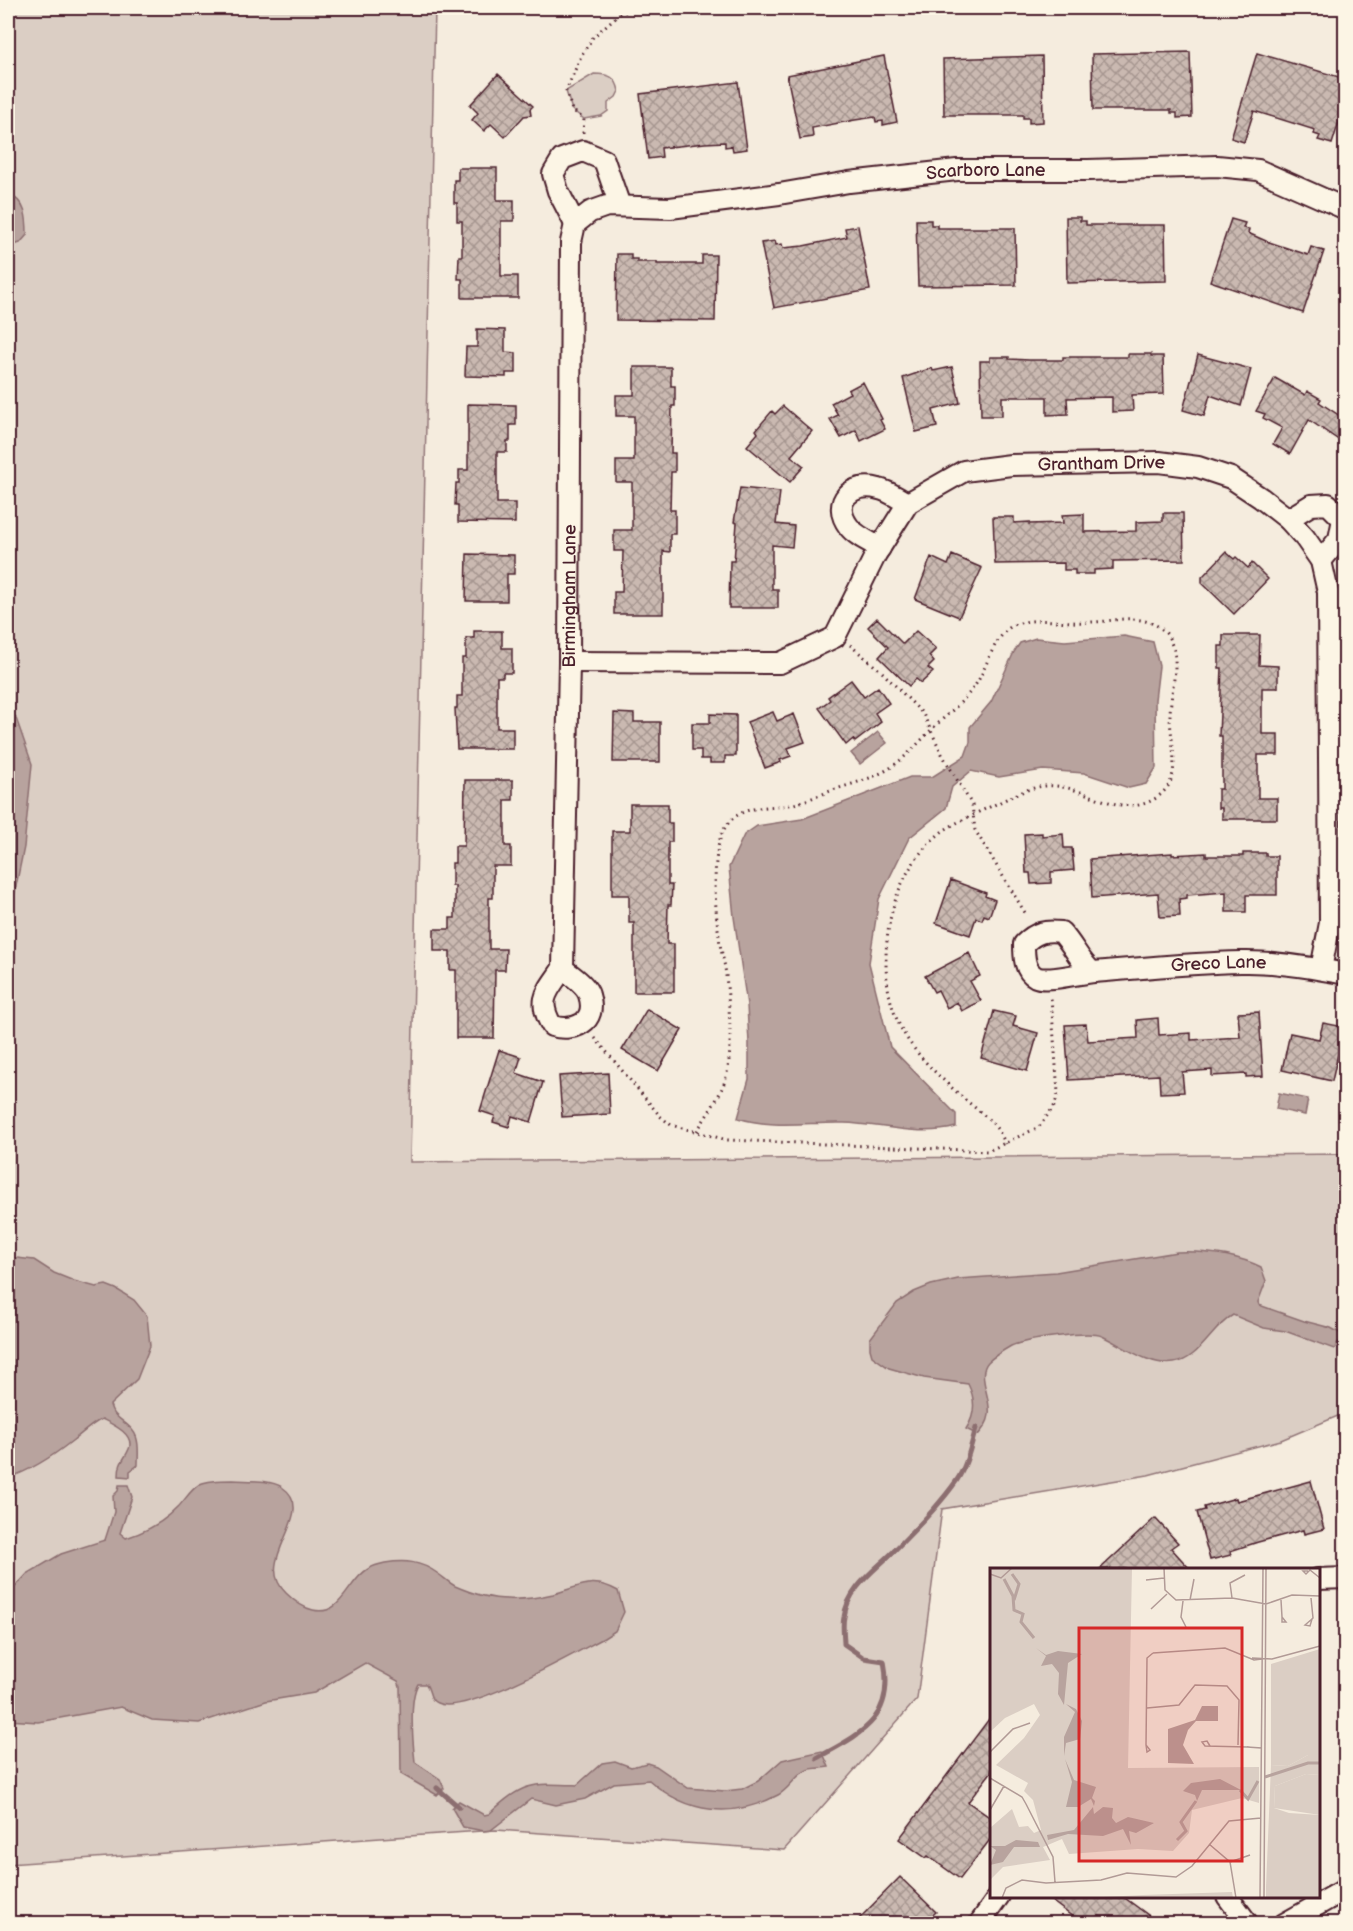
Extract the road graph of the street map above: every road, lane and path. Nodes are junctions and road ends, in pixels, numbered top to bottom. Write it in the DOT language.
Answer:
graph roads {
  1 [pos="636,8"];
  2 [pos="583,135"];
  3 [pos="620,206"];
  4 [pos="1346,209"];
  5 [pos="575,224"];
  6 [pos="908,503"];
  7 [pos="1288,519"];
  8 [pos="880,548"];
  9 [pos="1321,561"];
  10 [pos="835,637"];
  11 [pos="569,662"];
  12 [pos="932,730"];
  13 [pos="973,815"];
  14 [pos="1027,916"];
  15 [pos="562,968"];
  16 [pos="1321,969"];
  17 [pos="1092,972"];
  18 [pos="1346,974"];
  19 [pos="1052,998"];
  20 [pos="595,1038"];
  21 [pos="698,1131"];
  22 [pos="1005,1144"];
  23 [pos="1346,1578"];
  24 [pos="1320,1579"];
  25 [pos="1346,1889"];
  26 [pos="998,1898"];
  27 [pos="1229,1898"];
  28 [pos="979,1923"];
  29 [pos="1248,1923"];
  30 [pos="1284,1923"];
  1 -- 2 [label="path"];
  3 -- 4 [label="street, Scarboro Lane"];
  3 -- 5 [label="street"];
  3 -- 5 [label="street"];
  5 -- 11 [label="street, Birmingham Lane"];
  6 -- 7 [label="street, Grantham Drive"];
  6 -- 8 [label="street, Grantham Drive"];
  6 -- 8 [label="street"];
  7 -- 9 [label="street, Grantham Drive"];
  7 -- 9 [label="street"];
  8 -- 10 [label="street, Grantham Drive"];
  9 -- 16 [label="street, Grantham Drive"];
  10 -- 11 [label="street"];
  10 -- 12 [label="path"];
  11 -- 15 [label="street, Birmingham Lane"];
  12 -- 13 [label="path"];
  12 -- 13 [label="path"];
  12 -- 21 [label="path"];
  13 -- 14 [label="path"];
  13 -- 22 [label="path"];
  16 -- 17 [label="street, Greco Lane"];
  16 -- 18 [label="street, Greco Lane"];
  19 -- 22 [label="path"];
  20 -- 21 [label="path"];
  21 -- 22 [label="path"];
  23 -- 24 [label="street"];
  25 -- 30 [label="street"];
  26 -- 28 [label="street"];
  27 -- 29 [label="street"];
}
